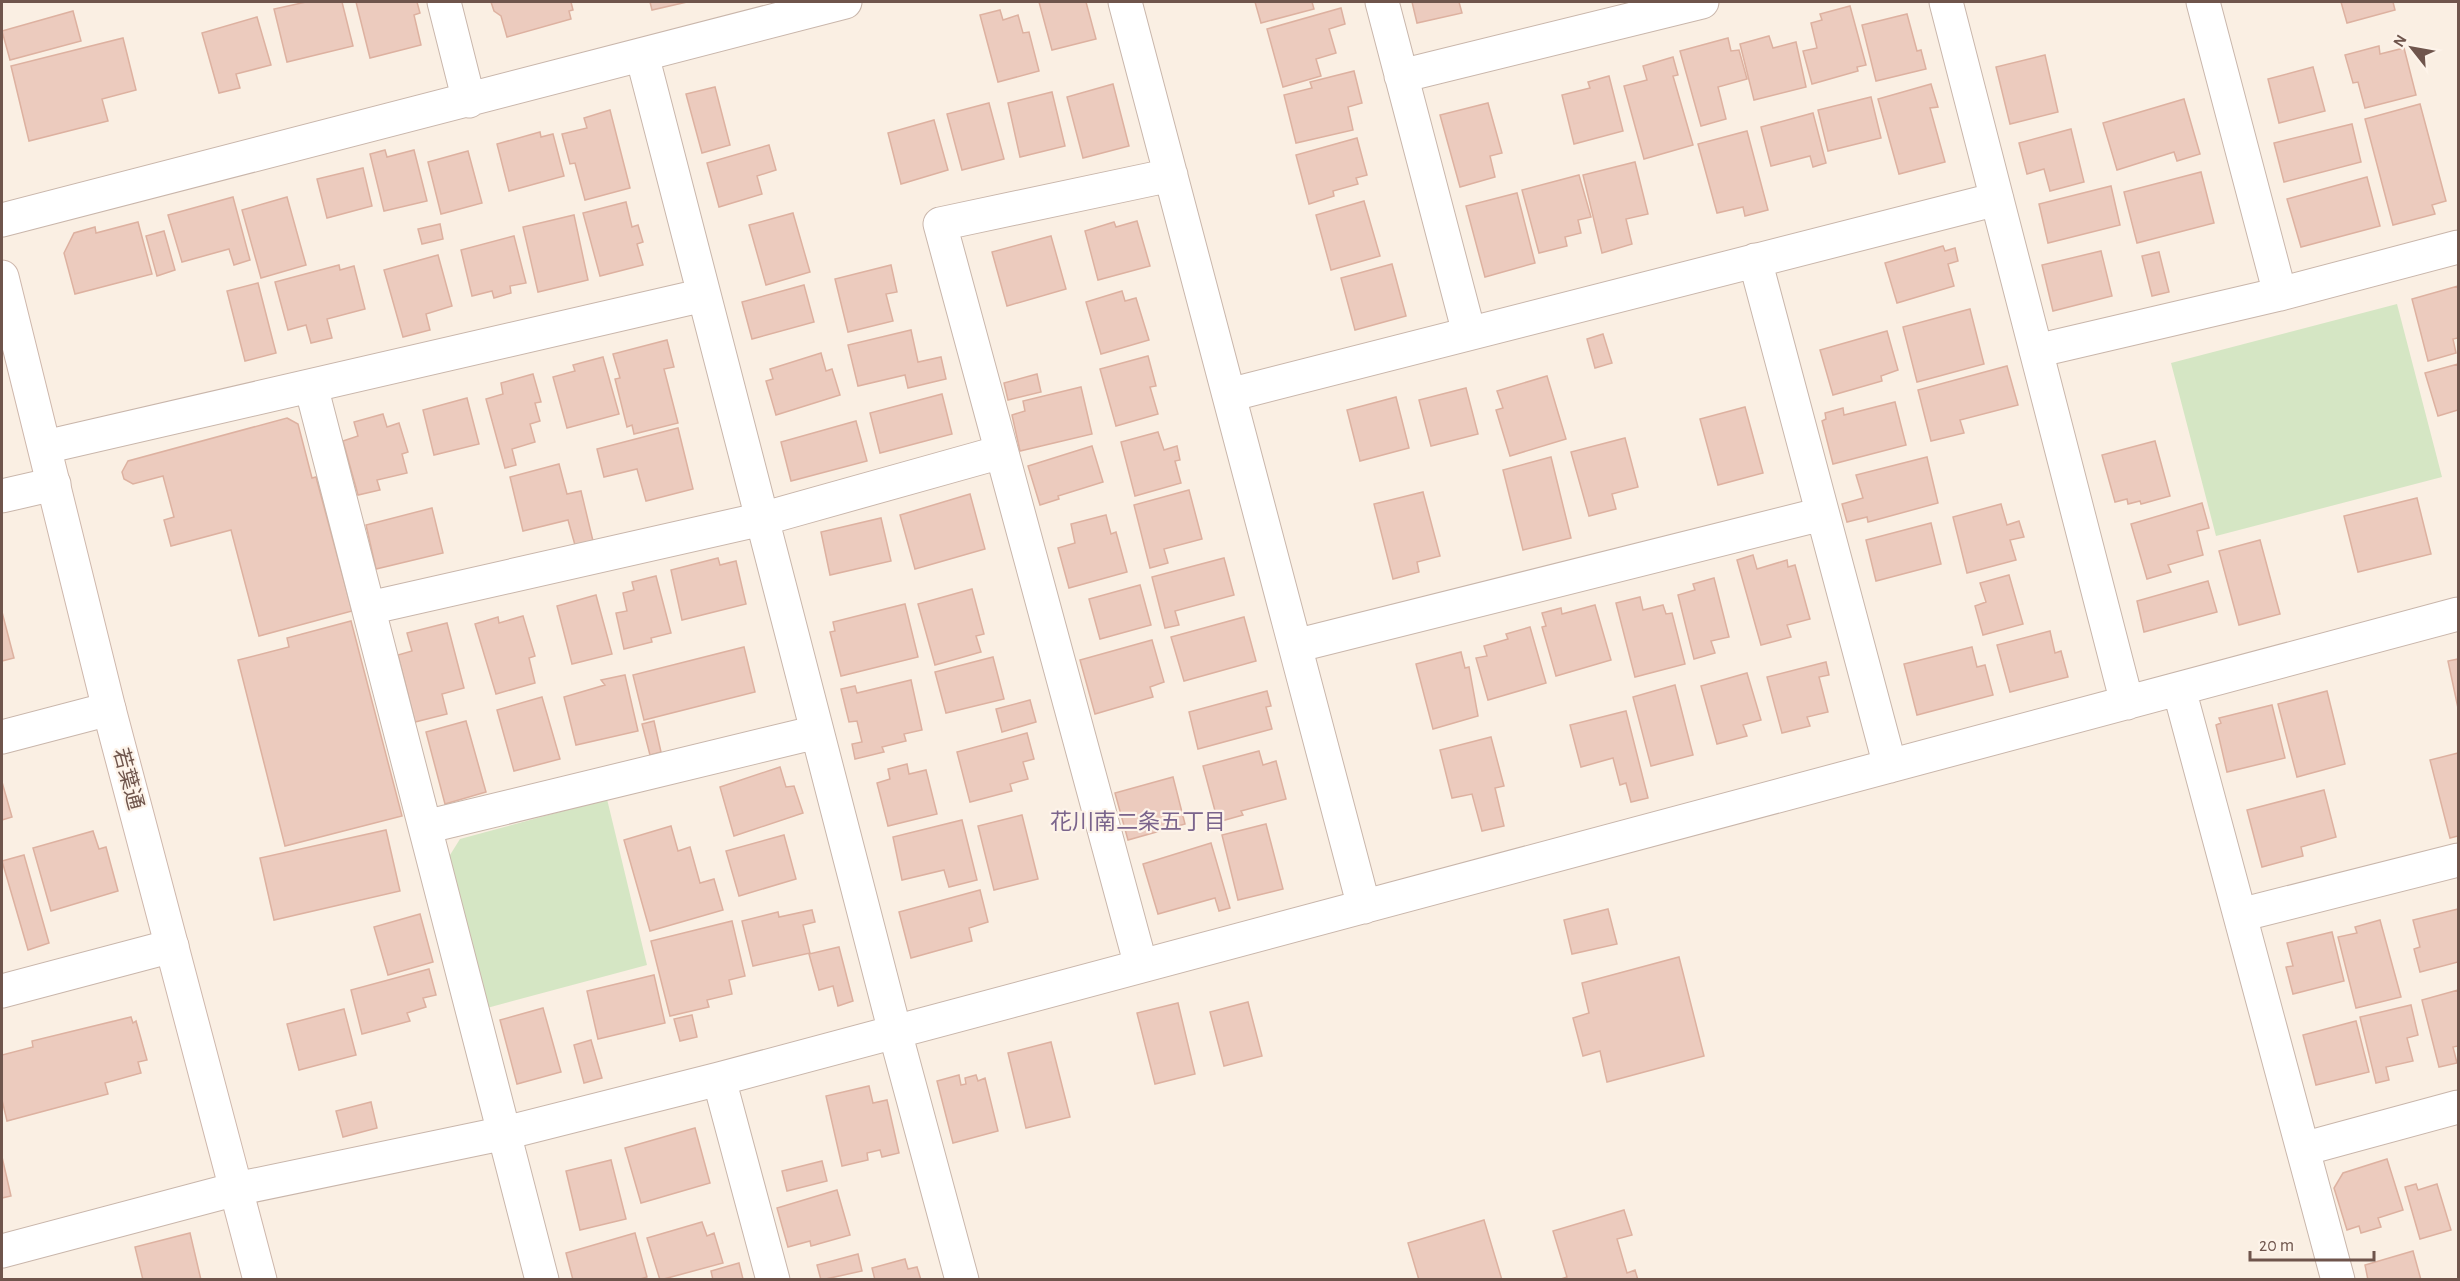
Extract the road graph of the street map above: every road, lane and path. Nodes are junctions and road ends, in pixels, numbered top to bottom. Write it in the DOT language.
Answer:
graph roads {
  1 [pos="444,2"];
  2 [pos="845,2"];
  3 [pos="1125,2"];
  4 [pos="1382,2"];
  5 [pos="1702,2"];
  6 [pos="1946,2"];
  7 [pos="2203,2"];
  8 [pos="794,8"];
  9 [pos="642,55"];
  10 [pos="1401,76"];
  11 [pos="469,101"];
  12 [pos="1171,175"];
  13 [pos="1997,199"];
  14 [pos="2,220"];
  15 [pos="2458,247"];
  16 [pos="1755,260"];
  17 [pos="2,277"];
  18 [pos="2280,294"];
  19 [pos="704,295"];
  20 [pos="1469,333"];
  21 [pos="2036,351"];
  22 [pos="311,386"];
  23 [pos="1229,394"];
  24 [pos="45,447"];
  25 [pos="1001,452"];
  26 [pos="54,484"];
  27 [pos="2,496"];
  28 [pos="1822,514"];
  29 [pos="762,519"];
  30 [pos="369,608"];
  31 [pos="2458,614"];
  32 [pos="1295,646"];
  33 [pos="2179,689"];
  34 [pos="2127,703"];
  35 [pos="110,709"];
  36 [pos="817,732"];
  37 [pos="2,737"];
  38 [pos="1890,766"];
  39 [pos="426,827"];
  40 [pos="2458,860"];
  41 [pos="1364,907"];
  42 [pos="2240,915"];
  43 [pos="172,946"];
  44 [pos="1141,966"];
  45 [pos="2,991"];
  46 [pos="895,1032"];
  47 [pos="719,1079"];
  48 [pos="2458,1107"];
  49 [pos="505,1133"];
  50 [pos="2303,1149"];
  51 [pos="236,1189"];
  52 [pos="2,1251"];
  53 [pos="260,1280"];
  54 [pos="542,1280"];
  55 [pos="773,1280"];
  56 [pos="962,1280"];
  57 [pos="2338,1280"];
  1 -- 11 [label="street"];
  2 -- 8 [label="street"];
  3 -- 12 [label="street"];
  4 -- 10 [label="street"];
  5 -- 10 [label="street"];
  6 -- 13 [label="street"];
  7 -- 18 [label="street"];
  8 -- 9 [label="street"];
  9 -- 11 [label="street"];
  9 -- 19 [label="street"];
  10 -- 20 [label="street"];
  11 -- 14 [label="street"];
  12 -- 23 [label="street"];
  12 -- 25 [label="street"];
  13 -- 16 [label="street"];
  13 -- 21 [label="street"];
  15 -- 18 [label="street"];
  16 -- 20 [label="street"];
  16 -- 28 [label="street"];
  17 -- 24 [label="street, 若葉通"];
  18 -- 21 [label="street"];
  19 -- 22 [label="street"];
  19 -- 29 [label="street"];
  20 -- 23 [label="street"];
  21 -- 34 [label="street"];
  22 -- 24 [label="street"];
  22 -- 30 [label="street"];
  23 -- 32 [label="street"];
  24 -- 26 [label="street, 若葉通"];
  25 -- 29 [label="street"];
  25 -- 44 [label="street"];
  26 -- 27 [label="street"];
  26 -- 35 [label="street, 若葉通"];
  28 -- 32 [label="street"];
  28 -- 38 [label="street"];
  29 -- 30 [label="street"];
  29 -- 36 [label="street"];
  30 -- 39 [label="street"];
  31 -- 33 [label="street"];
  32 -- 41 [label="street"];
  33 -- 34 [label="street"];
  33 -- 42 [label="street"];
  34 -- 38 [label="street"];
  35 -- 37 [label="street"];
  35 -- 43 [label="street, 若葉通"];
  36 -- 39 [label="street"];
  36 -- 46 [label="street"];
  38 -- 41 [label="street"];
  39 -- 49 [label="street"];
  40 -- 42 [label="street"];
  41 -- 44 [label="street"];
  42 -- 50 [label="street"];
  43 -- 45 [label="street"];
  43 -- 51 [label="street, 若葉通"];
  44 -- 46 [label="street"];
  46 -- 47 [label="street"];
  46 -- 56 [label="street"];
  47 -- 49 [label="street"];
  47 -- 55 [label="street"];
  48 -- 50 [label="street"];
  49 -- 51 [label="street"];
  49 -- 54 [label="street"];
  50 -- 57 [label="street"];
  51 -- 52 [label="street"];
  51 -- 53 [label="street, 若葉通"];
}
